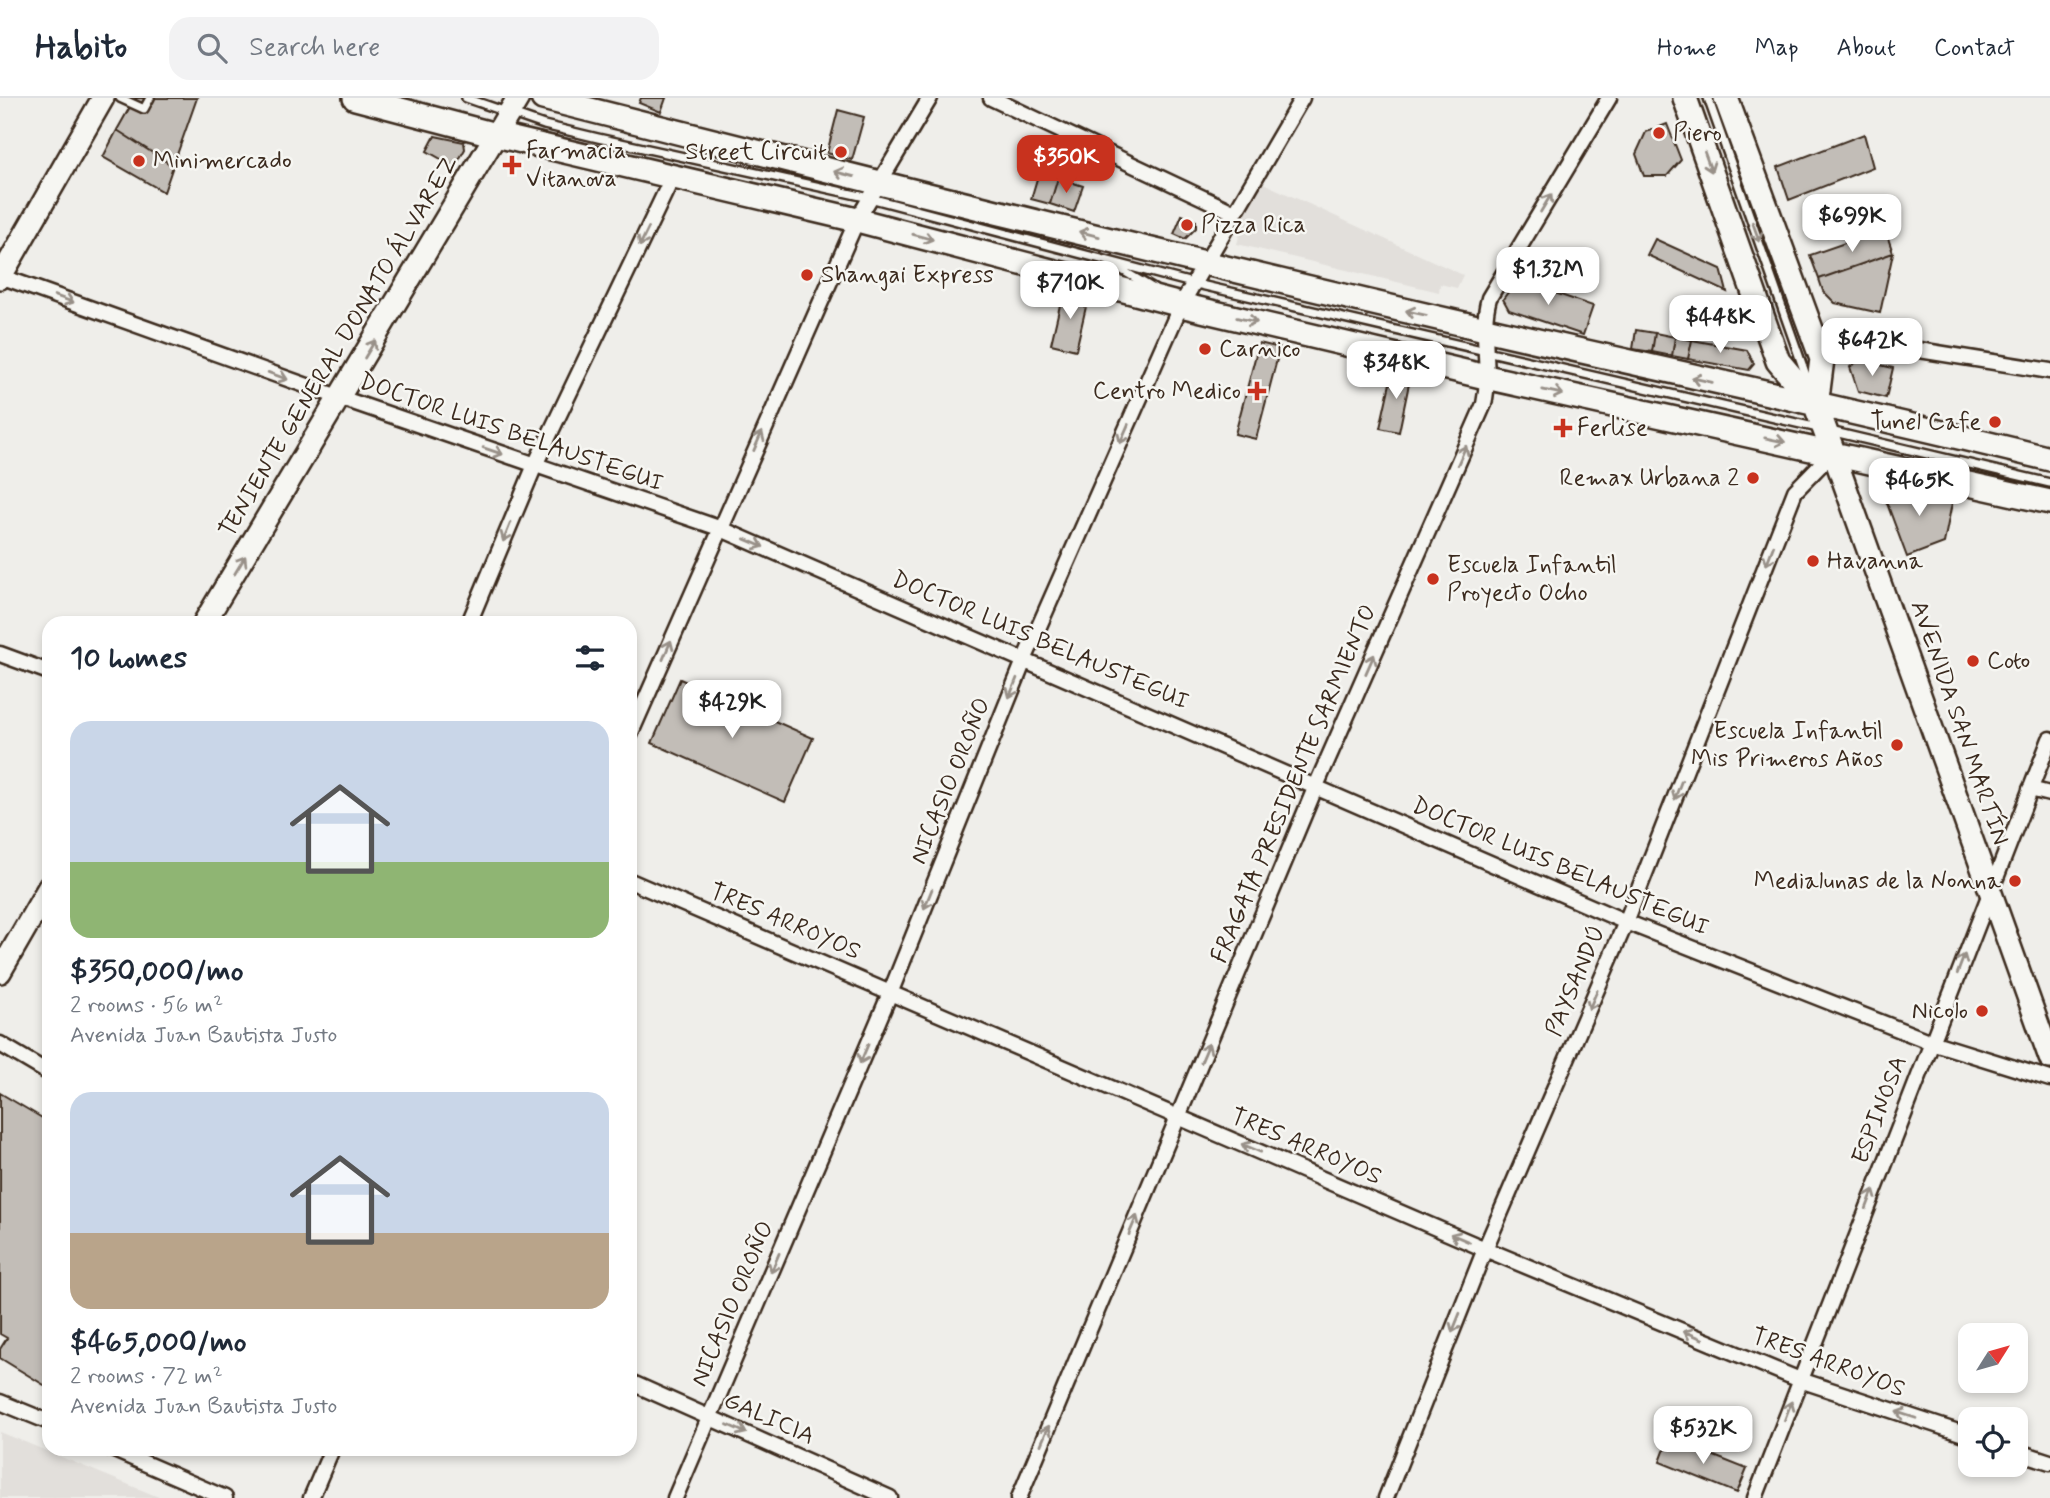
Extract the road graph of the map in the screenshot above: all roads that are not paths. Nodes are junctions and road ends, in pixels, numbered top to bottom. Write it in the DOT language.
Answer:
graph roads {
  1 [pos="103,98"];
  2 [pos="120,98"];
  3 [pos="150,98"];
  4 [pos="355,98"];
  5 [pos="466,98"];
  6 [pos="543,98"];
  7 [pos="930,98"];
  8 [pos="991,98"];
  9 [pos="1302,98"];
  10 [pos="1609,98"];
  11 [pos="1685,98"];
  12 [pos="1708,98"];
  13 [pos="1726,98"];
  14 [pos="513,106"];
  15 [pos="496,135"];
  16 [pos="673,176"];
  17 [pos="875,190"];
  18 [pos="1233,212"];
  19 [pos="857,220"];
  20 [pos="1101,257"];
  21 [pos="1197,273"];
  22 [pos="0,277"];
  23 [pos="1181,305"];
  24 [pos="1813,333"];
  25 [pos="1484,340"];
  26 [pos="2047,370"];
  27 [pos="1486,377"];
  28 [pos="341,398"];
  29 [pos="1816,406"];
  30 [pos="1825,430"];
  31 [pos="1833,452"];
  32 [pos="2050,459"];
  33 [pos="535,465"];
  34 [pos="2050,483"];
  35 [pos="2050,502"];
  36 [pos="719,528"];
  37 [pos="208,616"];
  38 [pos="472,616"];
  39 [pos="0,654"];
  40 [pos="1025,658"];
  41 [pos="42,669"];
  42 [pos="637,719"];
  43 [pos="2050,739"];
  44 [pos="1316,786"];
  45 [pos="2030,789"];
  46 [pos="2050,794"];
  47 [pos="637,884"];
  48 [pos="1990,891"];
  49 [pos="42,899"];
  50 [pos="1626,922"];
  51 [pos="0,972"];
  52 [pos="891,991"];
  53 [pos="1931,1042"];
  54 [pos="0,1044"];
  55 [pos="2050,1058"];
  56 [pos="42,1069"];
  57 [pos="2050,1079"];
  58 [pos="1178,1116"];
  59 [pos="1485,1249"];
  60 [pos="1800,1380"];
  61 [pos="637,1385"];
  62 [pos="0,1402"];
  63 [pos="709,1417"];
  64 [pos="42,1419"];
  65 [pos="1958,1432"];
  66 [pos="2028,1455"];
  67 [pos="128,1456"];
  68 [pos="329,1456"];
  69 [pos="2050,1462"];
  70 [pos="225,1498"];
  71 [pos="311,1498"];
  72 [pos="674,1498"];
  73 [pos="890,1498"];
  74 [pos="1019,1498"];
  75 [pos="1386,1498"];
  76 [pos="1755,1498"];
  1 -- 22 [label="street"];
  2 -- 3 [label="lane"];
  4 -- 15 [label="main road"];
  5 -- 14 [label="lane"];
  17 -- 6 [label="main road, one-way"];
  7 -- 17 [label="street"];
  8 -- 18 [label="street"];
  9 -- 18 [label="street, NICASIO OROÑO"];
  25 -- 10 [label="street, FRAGATA PRESIDENTE SARMIENTO, one-way"];
  11 -- 29 [label="main road, AVENIDA SAN MARTÍN, one-way"];
  12 -- 29 [label="lane, one-way"];
  13 -- 24 [label="main road, AVENIDA SAN MARTÍN"];
  14 -- 15 [label="street, TENIENTE GENERAL DONATO ÁLVAREZ"];
  14 -- 17 [label="lane"];
  15 -- 16 [label="main road"];
  28 -- 15 [label="street, TENIENTE GENERAL DONATO ÁLVAREZ, one-way"];
  16 -- 19 [label="main road"];
  16 -- 33 [label="street, one-way"];
  17 -- 19 [label="street"];
  17 -- 20 [label="lane"];
  21 -- 17 [label="main road, one-way"];
  18 -- 21 [label="street, NICASIO OROÑO"];
  19 -- 23 [label="main road, one-way"];
  36 -- 19 [label="street, one-way"];
  20 -- 21 [label="lane"];
  20 -- 23 [label="lane"];
  21 -- 23 [label="street, NICASIO OROÑO"];
  21 -- 25 [label="main road"];
  22 -- 28 [label="street, DOCTOR LUIS BELAUSTEGUI, one-way"];
  23 -- 27 [label="main road, one-way"];
  23 -- 40 [label="street, NICASIO OROÑO, one-way"];
  24 -- 26 [label="street"];
  24 -- 29 [label="main road, AVENIDA SAN MARTÍN"];
  25 -- 27 [label="street, FRAGATA PRESIDENTE SARMIENTO"];
  29 -- 25 [label="main road, one-way"];
  25 -- 30 [label="lane"];
  27 -- 31 [label="main road, one-way"];
  44 -- 27 [label="street, FRAGATA PRESIDENTE SARMIENTO, one-way"];
  28 -- 33 [label="street, DOCTOR LUIS BELAUSTEGUI, one-way"];
  37 -- 28 [label="street, TENIENTE GENERAL DONATO ÁLVAREZ, one-way"];
  29 -- 30 [label="main road, AVENIDA SAN MARTÍN"];
  29 -- 32 [label="main road"];
  30 -- 31 [label="main road, AVENIDA SAN MARTÍN"];
  30 -- 34 [label="lane"];
  31 -- 35 [label="main road"];
  31 -- 48 [label="street, AVENIDA SAN MARTÍN"];
  31 -- 50 [label="street, PAYSANDÚ, one-way"];
  33 -- 36 [label="street, DOCTOR LUIS BELAUSTEGUI"];
  33 -- 38 [label="street, one-way"];
  36 -- 40 [label="street, DOCTOR LUIS BELAUSTEGUI, one-way"];
  42 -- 36 [label="street, one-way"];
  39 -- 41 [label="street"];
  40 -- 44 [label="street, DOCTOR LUIS BELAUSTEGUI"];
  40 -- 52 [label="street, NICASIO OROÑO, one-way"];
  43 -- 45 [label="street, ESPINOSA"];
  44 -- 50 [label="street, DOCTOR LUIS BELAUSTEGUI"];
  58 -- 44 [label="street, FRAGATA PRESIDENTE SARMIENTO, one-way"];
  45 -- 46 [label="street"];
  45 -- 48 [label="street, ESPINOSA"];
  47 -- 52 [label="street, TRES ARROYOS"];
  53 -- 48 [label="street, ESPINOSA, one-way"];
  48 -- 55 [label="street, AVENIDA SAN MARTÍN"];
  49 -- 51 [label="street"];
  50 -- 53 [label="street, DOCTOR LUIS BELAUSTEGUI"];
  50 -- 59 [label="street, PAYSANDÚ, one-way"];
  52 -- 58 [label="street, TRES ARROYOS"];
  52 -- 63 [label="street, NICASIO OROÑO, one-way"];
  53 -- 57 [label="street, DOCTOR LUIS BELAUSTEGUI"];
  60 -- 53 [label="street, ESPINOSA, one-way"];
  54 -- 56 [label="street"];
  59 -- 58 [label="street, TRES ARROYOS, one-way"];
  74 -- 58 [label="street, FRAGATA PRESIDENTE SARMIENTO, one-way"];
  60 -- 59 [label="street, TRES ARROYOS, one-way"];
  59 -- 75 [label="street, PAYSANDÚ, one-way"];
  65 -- 60 [label="street, TRES ARROYOS, one-way"];
  76 -- 60 [label="street, ESPINOSA, one-way"];
  61 -- 63 [label="street, GALICIA"];
  62 -- 64 [label="street"];
  63 -- 72 [label="street, NICASIO OROÑO"];
  63 -- 73 [label="street, GALICIA, one-way"];
  66 -- 69 [label="street"];
  67 -- 70 [label="street"];
  68 -- 71 [label="street"];
}
